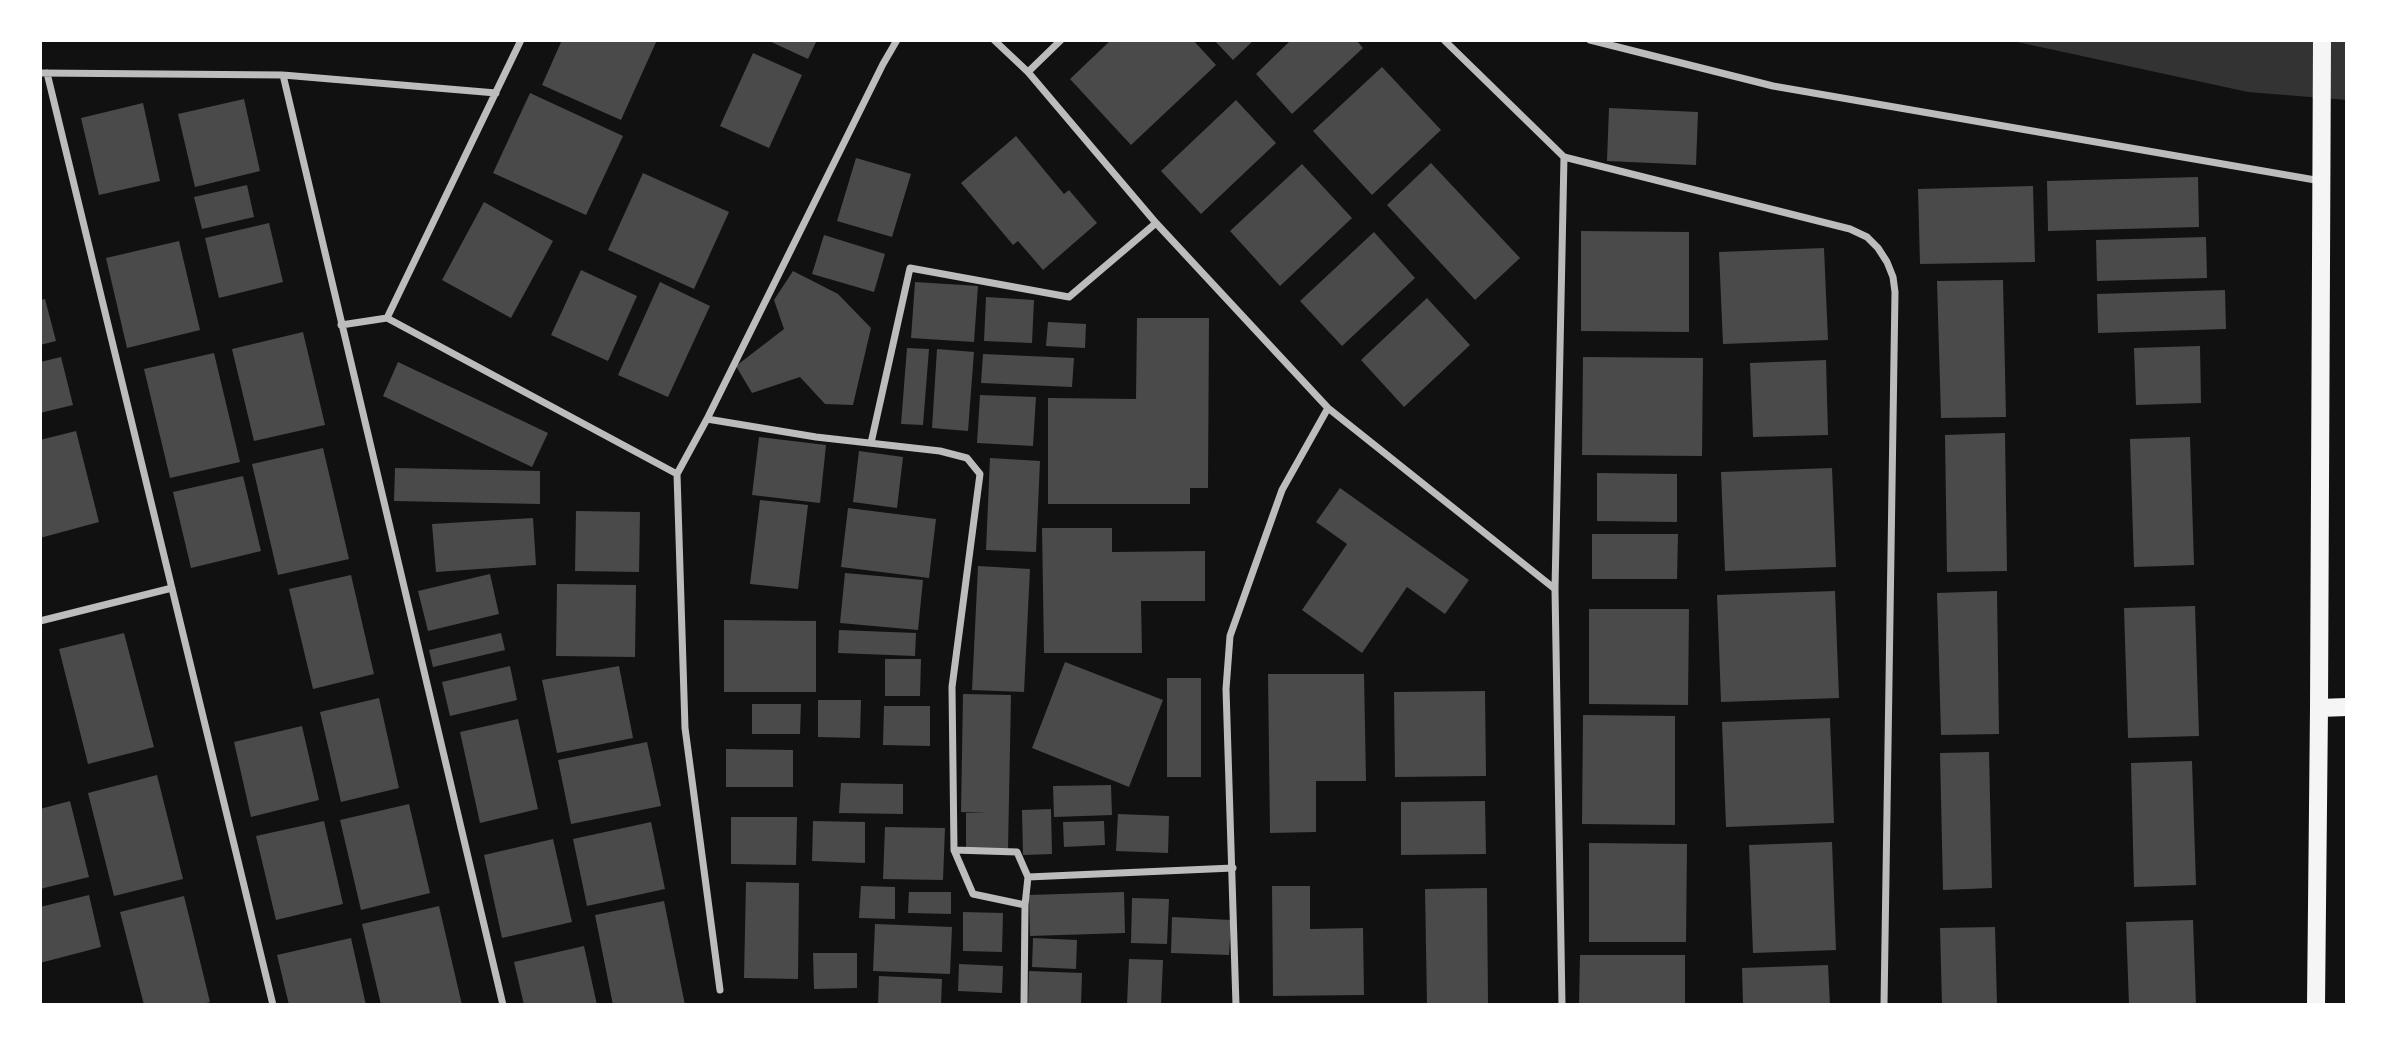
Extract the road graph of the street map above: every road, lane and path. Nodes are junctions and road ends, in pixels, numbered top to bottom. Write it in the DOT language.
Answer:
graph roads {
  1 [pos="521,40"];
  2 [pos="897,40"];
  3 [pos="994,40"];
  4 [pos="1061,40"];
  5 [pos="1444,40"];
  6 [pos="1590,40"];
  7 [pos="2322,40"];
  8 [pos="1028,72"];
  9 [pos="43,73"];
  10 [pos="283,75"];
  11 [pos="496,93"];
  12 [pos="1564,157"];
  13 [pos="2322,181"];
  14 [pos="1156,223"];
  15 [pos="387,318"];
  16 [pos="341,325"];
  17 [pos="1328,408"];
  18 [pos="707,419"];
  19 [pos="871,443"];
  20 [pos="677,474"];
  21 [pos="172,588"];
  22 [pos="1555,589"];
  23 [pos="40,621"];
  24 [pos="2347,707"];
  25 [pos="2319,708"];
  26 [pos="954,850"];
  27 [pos="1233,868"];
  28 [pos="1028,877"];
  29 [pos="1025,905"];
  30 [pos="720,990"];
  31 [pos="273,1005"];
  32 [pos="503,1005"];
  33 [pos="1024,1005"];
  34 [pos="1236,1005"];
  35 [pos="1562,1005"];
  36 [pos="1884,1005"];
  37 [pos="2316,1005"];
  1 -- 11 [label="street"];
  2 -- 18 [label="street"];
  3 -- 8 [label="street"];
  4 -- 8 [label="street"];
  5 -- 12 [label="street"];
  6 -- 13 [label="street"];
  7 -- 13 [label="main road"];
  8 -- 14 [label="street"];
  9 -- 10 [label="street"];
  9 -- 21 [label="street"];
  10 -- 11 [label="street"];
  10 -- 16 [label="street"];
  11 -- 15 [label="street"];
  12 -- 22 [label="street"];
  12 -- 36 [label="street"];
  13 -- 25 [label="main road"];
  14 -- 17 [label="street"];
  14 -- 19 [label="street"];
  15 -- 16 [label="street"];
  15 -- 20 [label="street"];
  16 -- 32 [label="street"];
  17 -- 22 [label="street"];
  17 -- 27 [label="street"];
  18 -- 19 [label="street"];
  18 -- 20 [label="street"];
  19 -- 26 [label="street"];
  20 -- 30 [label="street"];
  21 -- 23 [label="street"];
  21 -- 31 [label="street"];
  22 -- 35 [label="street"];
  24 -- 25 [label="main road"];
  25 -- 37 [label="main road"];
  26 -- 28 [label="street"];
  26 -- 29 [label="street"];
  27 -- 28 [label="street"];
  27 -- 34 [label="street"];
  28 -- 29 [label="street"];
  29 -- 33 [label="street"];
}
